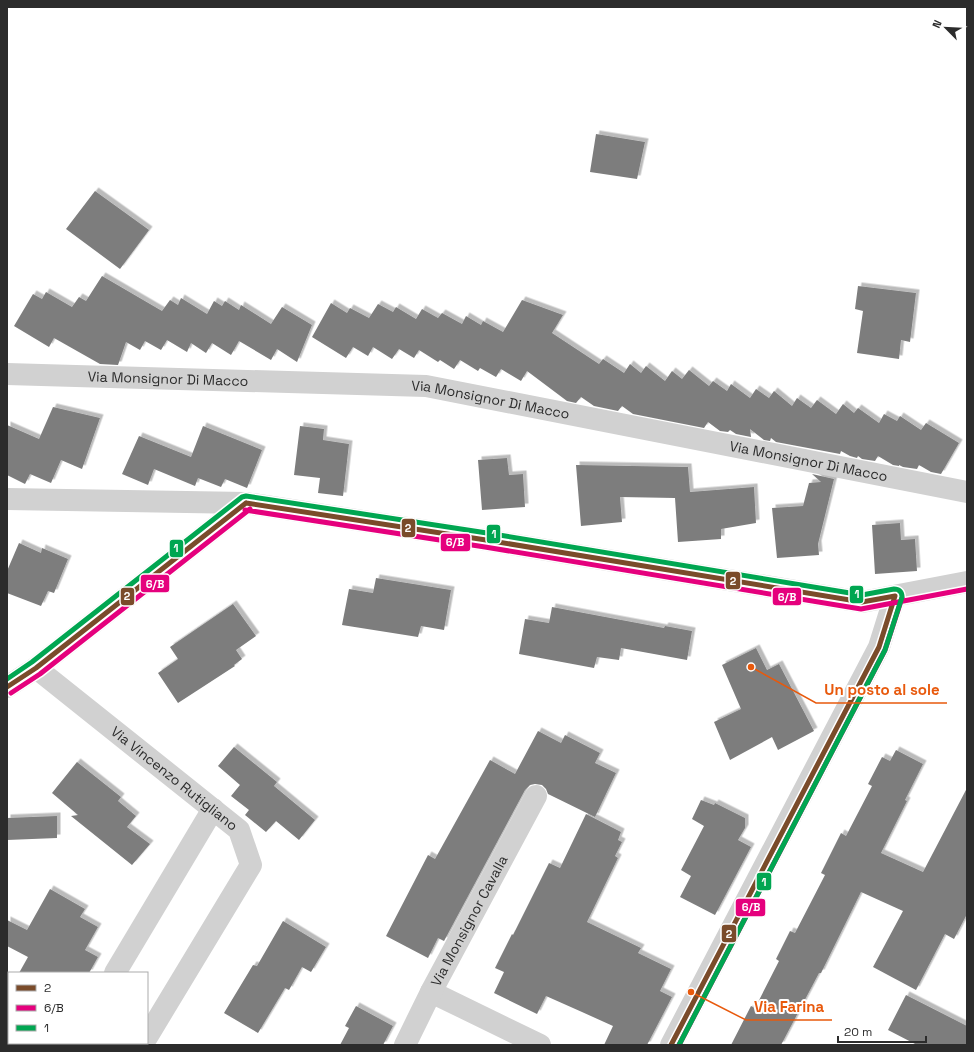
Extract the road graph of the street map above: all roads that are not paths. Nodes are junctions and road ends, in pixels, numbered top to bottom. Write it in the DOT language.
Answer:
graph roads {
  1 [pos="7,374"];
  2 [pos="967,492"];
  3 [pos="7,499"];
  4 [pos="246,503"];
  5 [pos="967,582"];
  6 [pos="895,596"];
  7 [pos="36,668"];
  8 [pos="7,687"];
  9 [pos="536,796"];
  10 [pos="213,809"];
  11 [pos="116,972"];
  12 [pos="431,992"];
  13 [pos="148,1035"];
  14 [pos="405,1045"];
  15 [pos="540,1045"];
  16 [pos="671,1045"];
  1 -- 2 [label="street, Via Monsignor Di Macco"];
  3 -- 4 [label="street"];
  4 -- 6 [label="street"];
  4 -- 7 [label="street"];
  5 -- 6 [label="street"];
  6 -- 16 [label="street"];
  7 -- 8 [label="street"];
  7 -- 10 [label="street, Via Vincenzo Rutigliano"];
  9 -- 12 [label="street, Via Monsignor Cavalla"];
  10 -- 11 [label="street"];
  10 -- 13 [label="street, Via Vincenzo Rutigliano"];
  12 -- 14 [label="street, Via Monsignor Cavalla"];
  12 -- 15 [label="street"];
}
